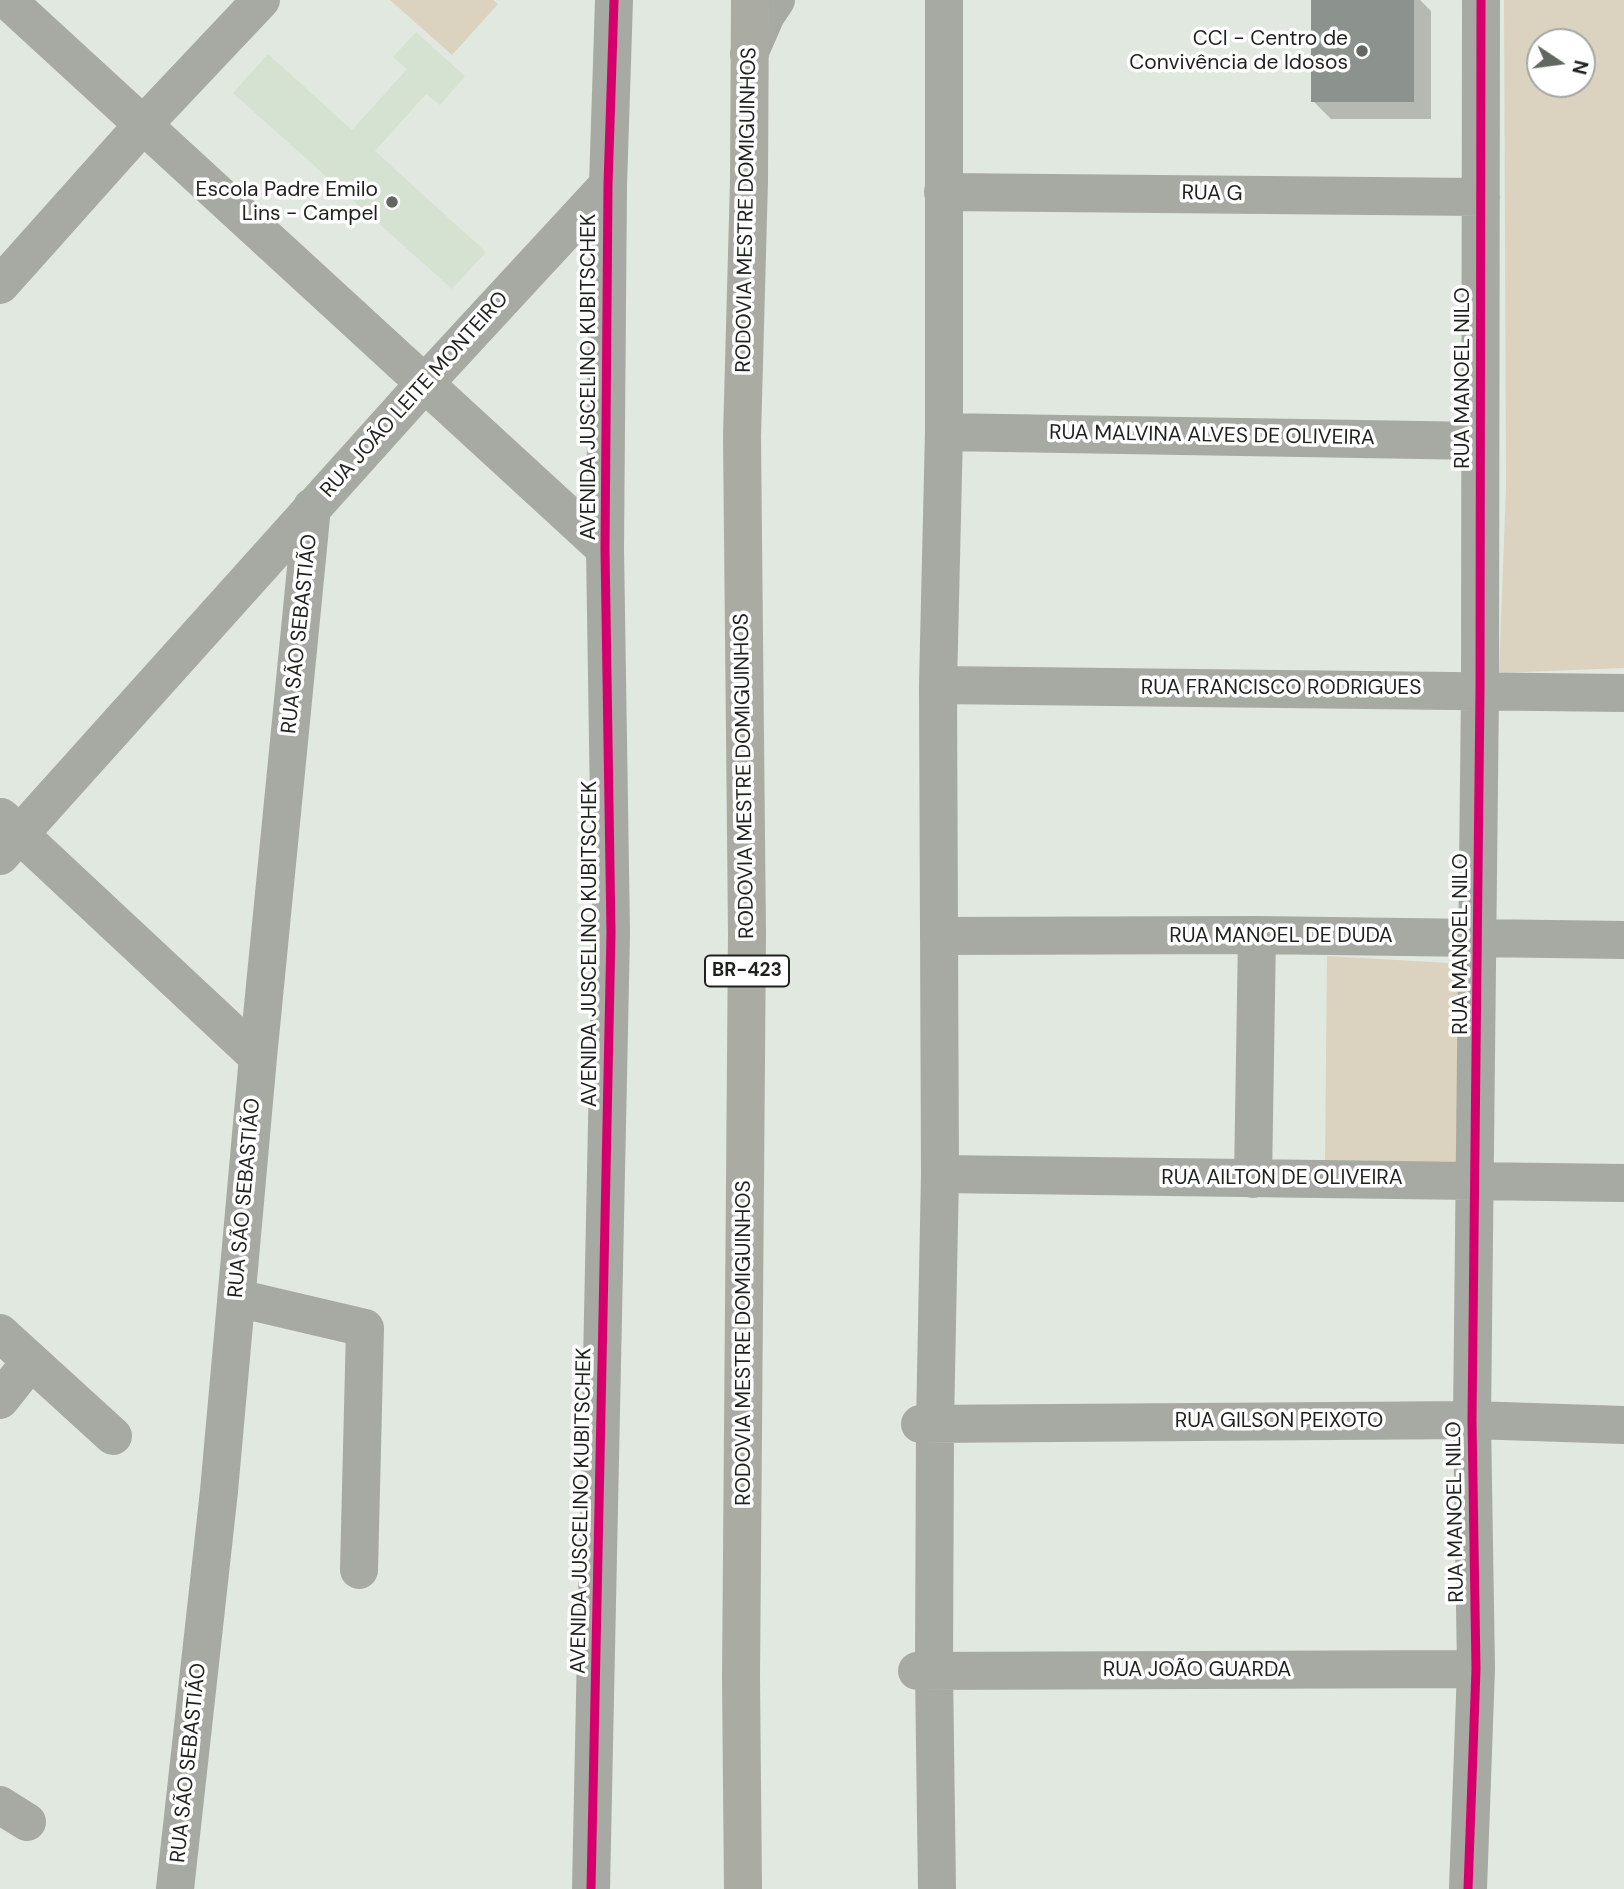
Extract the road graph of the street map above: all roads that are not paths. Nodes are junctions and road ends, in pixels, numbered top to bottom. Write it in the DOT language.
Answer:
graph roads {
  1 [pos="7,0"];
  2 [pos="261,0"];
  3 [pos="614,0"];
  4 [pos="750,0"];
  5 [pos="776,0"];
  6 [pos="944,0"];
  7 [pos="1481,0"];
  8 [pos="749,54"];
  9 [pos="142,125"];
  10 [pos="608,185"];
  11 [pos="943,192"];
  12 [pos="1480,197"];
  13 [pos="0,285"];
  14 [pos="425,383"];
  15 [pos="944,432"];
  16 [pos="1480,441"];
  17 [pos="312,508"];
  18 [pos="605,549"];
  19 [pos="937,685"];
  20 [pos="1480,690"];
  21 [pos="1624,693"];
  22 [pos="6,835"];
  23 [pos="1257,935"];
  24 [pos="939,936"];
  25 [pos="1478,937"];
  26 [pos="1624,940"];
  27 [pos="258,1057"];
  28 [pos="940,1174"];
  29 [pos="1253,1179"];
  30 [pos="1476,1180"];
  31 [pos="1624,1184"];
  32 [pos="236,1298"];
  33 [pos="0,1333"];
  34 [pos="32,1361"];
  35 [pos="0,1400"];
  36 [pos="1472,1420"];
  37 [pos="927,1424"];
  38 [pos="1624,1425"];
  39 [pos="113,1436"];
  40 [pos="359,1570"];
  41 [pos="1476,1669"];
  42 [pos="926,1671"];
  43 [pos="175,1889"];
  44 [pos="592,1889"];
  45 [pos="743,1889"];
  46 [pos="937,1889"];
  47 [pos="1468,1889"];
  1 -- 9 [label="street"];
  2 -- 9 [label="street"];
  3 -- 10 [label="street, AVENIDA JUSCELINO KUBITSCHEK"];
  4 -- 8 [label="main road, RODOVIA MESTRE DOMIGUINHOS / BR-423"];
  5 -- 8 [label="street"];
  6 -- 11 [label="street"];
  7 -- 12 [label="street, RUA MANOEL NILO"];
  8 -- 45 [label="main road, RODOVIA MESTRE DOMIGUINHOS / BR-423"];
  9 -- 13 [label="street"];
  9 -- 14 [label="street"];
  10 -- 14 [label="street, RUA JOÃO LEITE MONTEIRO"];
  10 -- 18 [label="street, AVENIDA JUSCELINO KUBITSCHEK"];
  11 -- 12 [label="street, RUA G"];
  11 -- 15 [label="street"];
  12 -- 16 [label="street, RUA MANOEL NILO"];
  14 -- 17 [label="street, RUA JOÃO LEITE MONTEIRO"];
  14 -- 18 [label="street"];
  15 -- 16 [label="street, RUA MALVINA ALVES DE OLIVEIRA"];
  15 -- 19 [label="street"];
  16 -- 20 [label="street, RUA MANOEL NILO"];
  17 -- 22 [label="street, RUA JOÃO LEITE MONTEIRO"];
  17 -- 27 [label="street, RUA SÃO SEBASTIÃO"];
  18 -- 44 [label="street, AVENIDA JUSCELINO KUBITSCHEK"];
  19 -- 20 [label="street, RUA FRANCISCO RODRIGUES"];
  19 -- 24 [label="street"];
  20 -- 21 [label="street, RUA FRANCISCO RODRIGUES"];
  20 -- 25 [label="street, RUA MANOEL NILO"];
  22 -- 27 [label="street"];
  23 -- 24 [label="street, RUA MANOEL DE DUDA"];
  23 -- 25 [label="street, RUA MANOEL DE DUDA"];
  23 -- 29 [label="street"];
  24 -- 28 [label="street"];
  25 -- 26 [label="street, RUA MANOEL DE DUDA"];
  25 -- 30 [label="street, RUA MANOEL NILO"];
  27 -- 32 [label="street, RUA SÃO SEBASTIÃO"];
  28 -- 29 [label="street, RUA AILTON DE OLIVEIRA"];
  28 -- 37 [label="street"];
  29 -- 30 [label="street, RUA AILTON DE OLIVEIRA"];
  30 -- 31 [label="street, RUA AILTON DE OLIVEIRA"];
  30 -- 36 [label="street, RUA MANOEL NILO"];
  32 -- 40 [label="street"];
  32 -- 43 [label="street, RUA SÃO SEBASTIÃO"];
  33 -- 34 [label="street"];
  34 -- 35 [label="street"];
  34 -- 39 [label="street"];
  36 -- 37 [label="street, RUA GILSON PEIXOTO"];
  36 -- 38 [label="street, RUA GILSON PEIXOTO"];
  36 -- 41 [label="street, RUA MANOEL NILO"];
  37 -- 42 [label="street"];
  41 -- 42 [label="street, RUA JOÃO GUARDA"];
  41 -- 47 [label="street, RUA MANOEL NILO"];
  42 -- 46 [label="street"];
}
